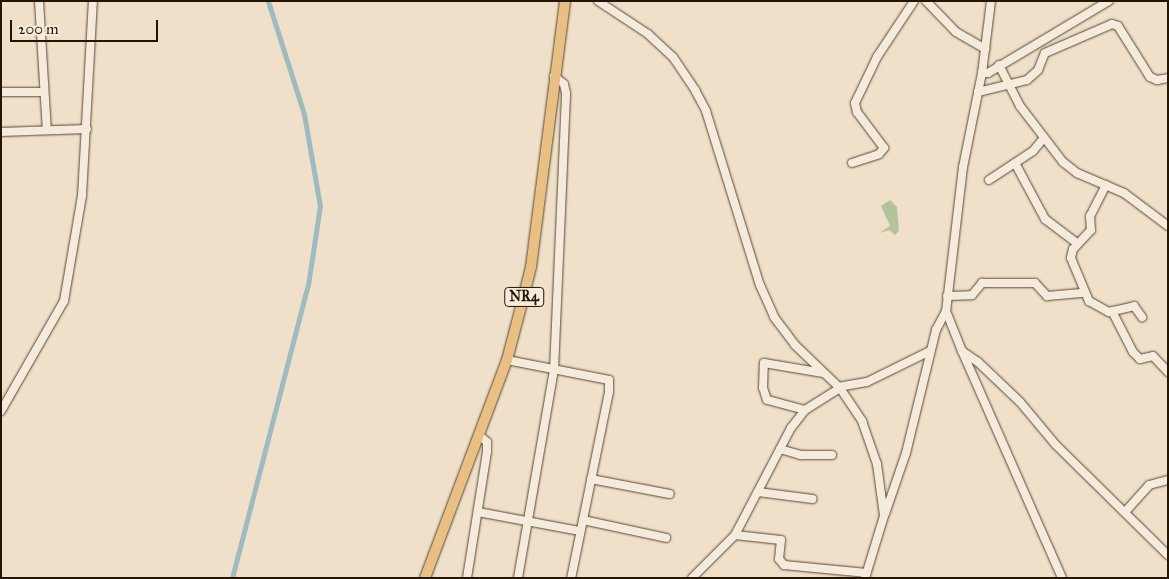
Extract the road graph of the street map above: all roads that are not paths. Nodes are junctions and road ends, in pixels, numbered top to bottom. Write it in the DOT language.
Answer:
graph roads {
  1 [pos="39,1"];
  2 [pos="93,1"];
  3 [pos="565,1"];
  4 [pos="598,1"];
  5 [pos="914,1"];
  6 [pos="926,1"];
  7 [pos="991,1"];
  8 [pos="1109,1"];
  9 [pos="986,49"];
  10 [pos="999,65"];
  11 [pos="982,73"];
  12 [pos="554,76"];
  13 [pos="1168,78"];
  14 [pos="1010,85"];
  15 [pos="1,92"];
  16 [pos="43,92"];
  17 [pos="978,92"];
  18 [pos="87,129"];
  19 [pos="47,130"];
  20 [pos="1,132"];
  21 [pos="1043,139"];
  22 [pos="852,163"];
  23 [pos="1015,164"];
  24 [pos="989,180"];
  25 [pos="1106,186"];
  26 [pos="1168,226"];
  27 [pos="1078,244"];
  28 [pos="1084,293"];
  29 [pos="947,296"];
  30 [pos="946,311"];
  31 [pos="1112,311"];
  32 [pos="1142,317"];
  33 [pos="930,351"];
  34 [pos="962,351"];
  35 [pos="507,360"];
  36 [pos="554,370"];
  37 [pos="1168,372"];
  38 [pos="824,373"];
  39 [pos="839,388"];
  40 [pos="805,410"];
  41 [pos="1,411"];
  42 [pos="479,435"];
  43 [pos="780,448"];
  44 [pos="832,454"];
  45 [pos="591,479"];
  46 [pos="1168,480"];
  47 [pos="758,492"];
  48 [pos="670,494"];
  49 [pos="813,499"];
  50 [pos="478,512"];
  51 [pos="1124,512"];
  52 [pos="884,516"];
  53 [pos="528,520"];
  54 [pos="583,520"];
  55 [pos="580,532"];
  56 [pos="735,536"];
  57 [pos="666,538"];
  58 [pos="1168,555"];
  59 [pos="866,576"];
  60 [pos="425,578"];
  61 [pos="467,578"];
  62 [pos="518,578"];
  63 [pos="571,578"];
  64 [pos="692,578"];
  65 [pos="1062,578"];
  1 -- 16 [label="street"];
  2 -- 18 [label="street"];
  3 -- 12 [label="highway, NR4"];
  4 -- 38 [label="street"];
  5 -- 22 [label="street"];
  6 -- 9 [label="street"];
  7 -- 9 [label="street"];
  8 -- 10 [label="street"];
  9 -- 11 [label="street"];
  10 -- 11 [label="street"];
  10 -- 14 [label="street"];
  11 -- 17 [label="street"];
  12 -- 35 [label="highway, NR4"];
  12 -- 36 [label="street"];
  13 -- 14 [label="street"];
  14 -- 17 [label="street"];
  14 -- 21 [label="street"];
  15 -- 16 [label="street"];
  16 -- 19 [label="street"];
  17 -- 29 [label="street"];
  18 -- 19 [label="street"];
  18 -- 41 [label="street"];
  19 -- 20 [label="street"];
  21 -- 23 [label="street"];
  21 -- 25 [label="street"];
  23 -- 24 [label="street"];
  23 -- 27 [label="street"];
  25 -- 26 [label="street"];
  25 -- 27 [label="street"];
  27 -- 28 [label="street"];
  28 -- 29 [label="street"];
  28 -- 31 [label="street"];
  29 -- 30 [label="street"];
  30 -- 33 [label="street"];
  30 -- 34 [label="street"];
  31 -- 32 [label="street"];
  31 -- 37 [label="street"];
  33 -- 39 [label="street"];
  33 -- 52 [label="street"];
  34 -- 51 [label="street"];
  34 -- 65 [label="street"];
  35 -- 36 [label="street"];
  35 -- 42 [label="highway, NR4"];
  36 -- 45 [label="street"];
  36 -- 53 [label="street"];
  38 -- 39 [label="street"];
  38 -- 40 [label="street"];
  39 -- 40 [label="street"];
  39 -- 52 [label="street"];
  40 -- 43 [label="street"];
  42 -- 50 [label="street"];
  42 -- 60 [label="highway, NR4"];
  43 -- 44 [label="street"];
  43 -- 47 [label="street"];
  45 -- 48 [label="street"];
  45 -- 54 [label="street"];
  46 -- 51 [label="street"];
  47 -- 49 [label="street"];
  47 -- 56 [label="street"];
  50 -- 53 [label="street"];
  50 -- 61 [label="street"];
  51 -- 58 [label="street"];
  52 -- 59 [label="street"];
  53 -- 55 [label="street"];
  53 -- 62 [label="street"];
  54 -- 55 [label="street"];
  54 -- 57 [label="street"];
  55 -- 63 [label="street"];
  56 -- 59 [label="street"];
  56 -- 64 [label="street"];
}
